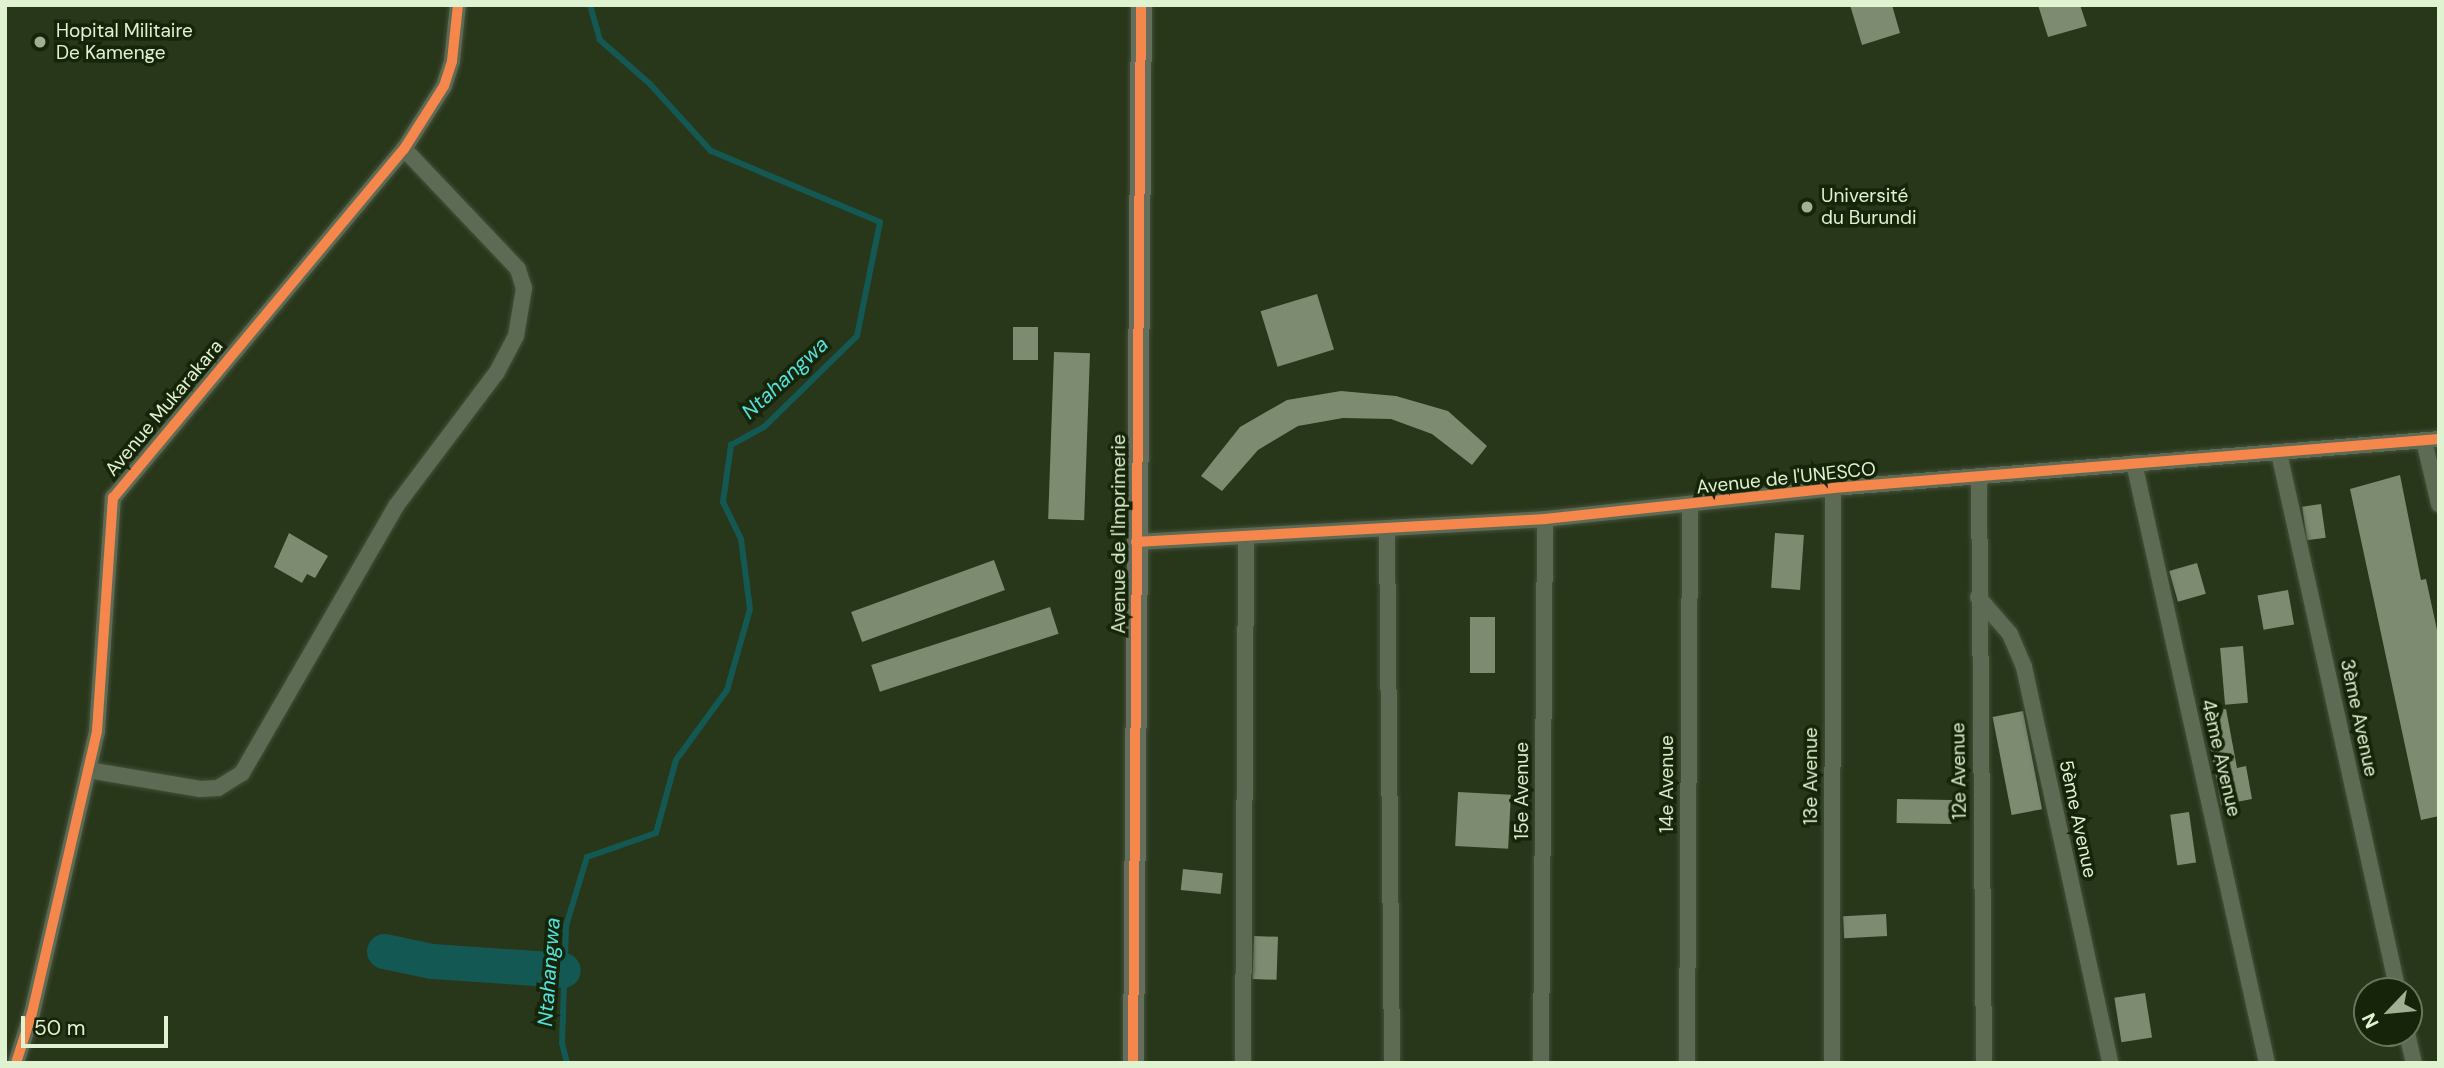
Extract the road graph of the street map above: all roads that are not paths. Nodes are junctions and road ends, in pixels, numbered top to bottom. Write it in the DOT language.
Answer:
graph roads {
  1 [pos="458,5"];
  2 [pos="1141,5"];
  3 [pos="404,149"];
  4 [pos="2432,440"];
  5 [pos="2279,453"];
  6 [pos="2134,463"];
  7 [pos="1979,479"];
  8 [pos="1833,488"];
  9 [pos="2439,504"];
  10 [pos="1690,505"];
  11 [pos="1545,519"];
  12 [pos="1387,530"];
  13 [pos="1246,539"];
  14 [pos="1136,542"];
  15 [pos="1978,597"];
  16 [pos="88,770"];
  17 [pos="2395,977"];
  18 [pos="16,1063"];
  19 [pos="1133,1063"];
  20 [pos="1243,1063"];
  21 [pos="1392,1063"];
  22 [pos="1541,1063"];
  23 [pos="1687,1063"];
  24 [pos="1832,1063"];
  25 [pos="1984,1063"];
  26 [pos="2110,1063"];
  27 [pos="2267,1063"];
  1 -- 3 [label="street, Avenue Mukarakara"];
  2 -- 14 [label="street, Avenue de l'Imprimerie"];
  3 -- 16 [label="street, Avenue Mukarakara"];
  3 -- 16 [label="street"];
  4 -- 5 [label="street, Avenue de l'UNESCO"];
  4 -- 9 [label="street"];
  5 -- 6 [label="street, Avenue de l'UNESCO"];
  5 -- 17 [label="street, 3ème Avenue"];
  6 -- 7 [label="street, Avenue de l'UNESCO"];
  6 -- 27 [label="street, 4ème Avenue"];
  7 -- 8 [label="street, Avenue de l'UNESCO"];
  7 -- 15 [label="street, 12e Avenue"];
  8 -- 10 [label="street, Avenue de l'UNESCO"];
  8 -- 24 [label="street, 13e Avenue"];
  10 -- 11 [label="street, Avenue de l'UNESCO"];
  10 -- 23 [label="street, 14e Avenue"];
  11 -- 12 [label="street, Avenue de l'UNESCO"];
  11 -- 22 [label="street, 15e Avenue"];
  12 -- 13 [label="street, Avenue de l'UNESCO"];
  12 -- 21 [label="street"];
  13 -- 14 [label="street, Avenue de l'UNESCO"];
  13 -- 20 [label="street"];
  14 -- 19 [label="street, Avenue de l'Imprimerie"];
  15 -- 25 [label="street, 12e Avenue"];
  15 -- 26 [label="street, 5ème Avenue"];
  16 -- 18 [label="street, Avenue Mukarakara"];
}
